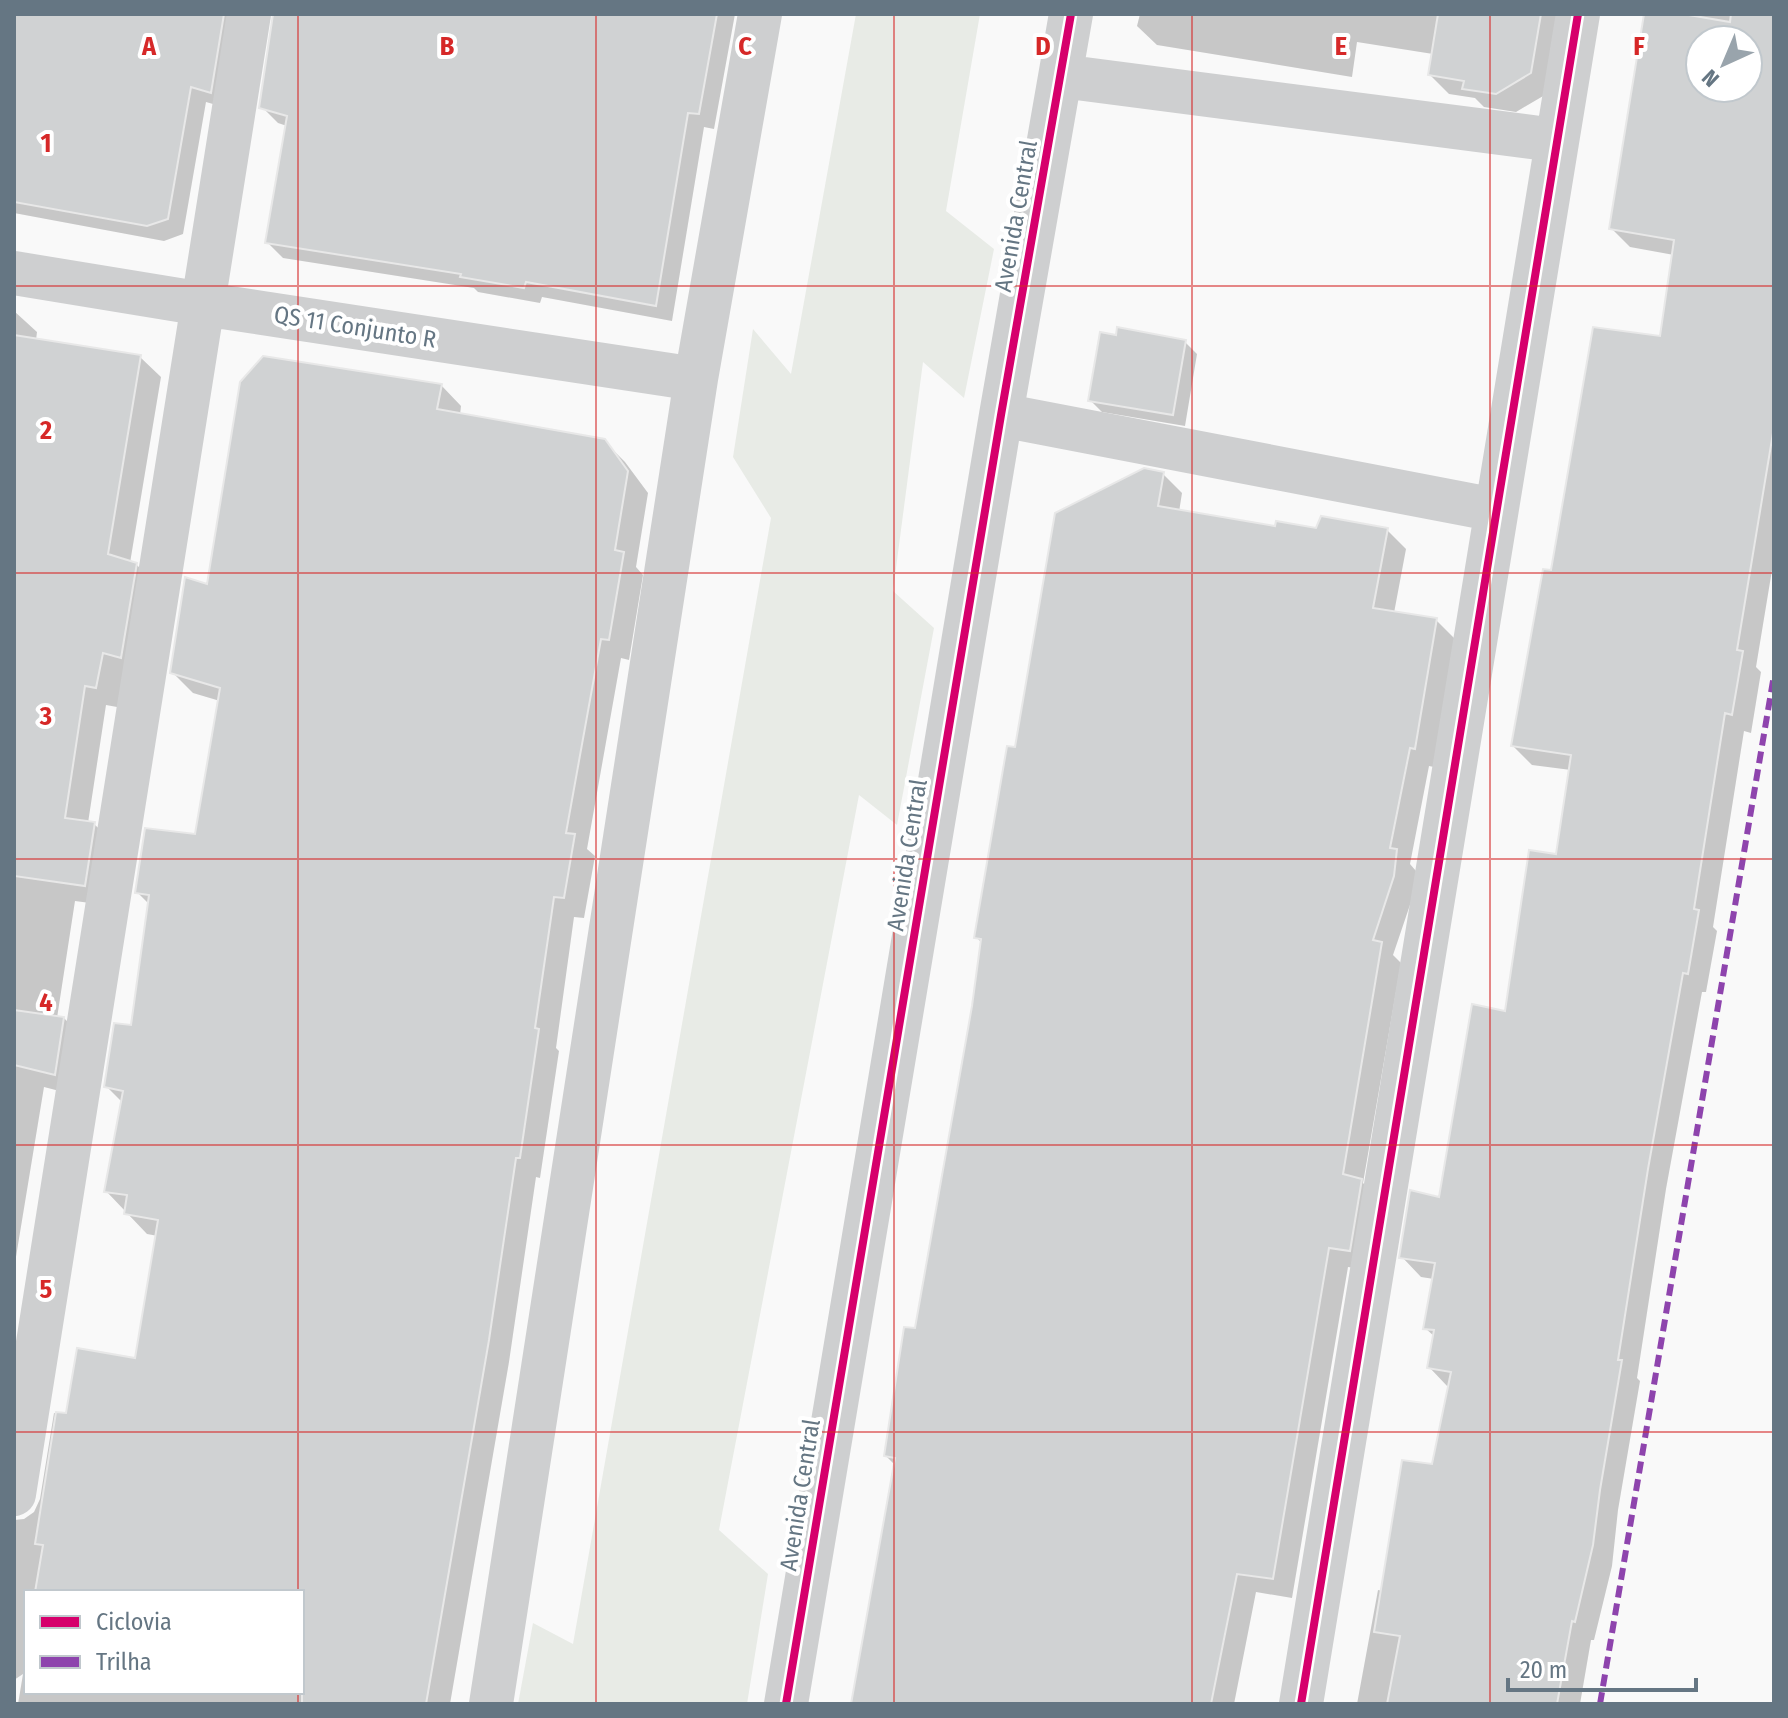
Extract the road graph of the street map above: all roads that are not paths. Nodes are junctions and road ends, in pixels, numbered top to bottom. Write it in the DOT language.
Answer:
graph roads {
  1 [pos="249,14"];
  2 [pos="760,14"];
  3 [pos="1071,14"];
  4 [pos="1578,14"];
  5 [pos="1061,76"];
  6 [pos="1555,140"];
  7 [pos="14,273"];
  8 [pos="203,304"];
  9 [pos="696,379"];
  10 [pos="1001,415"];
  11 [pos="1496,510"];
  12 [pos="14,1494"];
  13 [pos="491,1704"];
  14 [pos="786,1704"];
  15 [pos="1301,1704"];
  1 -- 8 [label="street"];
  2 -- 9 [label="street"];
  3 -- 5 [label="street, Avenida Central"];
  4 -- 6 [label="street"];
  5 -- 6 [label="street"];
  5 -- 10 [label="street, Avenida Central"];
  6 -- 11 [label="street"];
  7 -- 8 [label="street, QS 11 Conjunto R"];
  8 -- 9 [label="street, QS 11 Conjunto R"];
  8 -- 12 [label="street"];
  9 -- 13 [label="street"];
  10 -- 11 [label="street"];
  10 -- 14 [label="street, Avenida Central"];
  11 -- 15 [label="street"];
}
